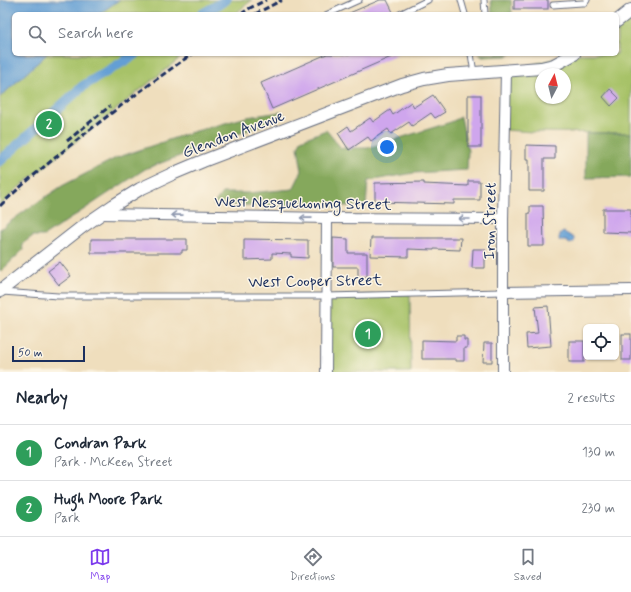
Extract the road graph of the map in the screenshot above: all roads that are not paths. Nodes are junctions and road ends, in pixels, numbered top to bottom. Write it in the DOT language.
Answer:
graph roads {
  1 [pos="359,0"];
  2 [pos="428,0"];
  3 [pos="461,0"];
  4 [pos="484,0"];
  5 [pos="587,0"];
  6 [pos="553,5"];
  7 [pos="631,10"];
  8 [pos="332,12"];
  9 [pos="404,12"];
  10 [pos="464,12"];
  11 [pos="485,12"];
  12 [pos="619,19"];
  13 [pos="471,56"];
  14 [pos="570,56"];
  15 [pos="506,71"];
  16 [pos="474,74"];
  17 [pos="101,214"];
  18 [pos="326,218"];
  19 [pos="504,219"];
  20 [pos="631,290"];
  21 [pos="0,292"];
  22 [pos="503,292"];
  23 [pos="326,296"];
  24 [pos="326,372"];
  25 [pos="503,372"];
  1 -- 8 [label="lane"];
  2 -- 9 [label="lane"];
  3 -- 10 [label="lane"];
  4 -- 11 [label="lane"];
  5 -- 6 [label="lane"];
  7 -- 12 [label="street"];
  13 -- 16 [label="lane"];
  14 -- 15 [label="street, Glendon Avenue"];
  15 -- 16 [label="street, Glendon Avenue"];
  15 -- 19 [label="street, Iron Street"];
  16 -- 17 [label="street, Glendon Avenue"];
  18 -- 17 [label="street, West Nesquehoning Street, one-way"];
  17 -- 21 [label="street, Glendon Avenue"];
  19 -- 18 [label="street, West Nesquehoning Street, one-way"];
  18 -- 23 [label="street"];
  19 -- 22 [label="street, Iron Street"];
  20 -- 22 [label="street, West Cooper Street"];
  21 -- 23 [label="lane, West Cooper Street"];
  22 -- 23 [label="lane, West Cooper Street"];
  22 -- 25 [label="street, Iron Street"];
  23 -- 24 [label="street"];
}
